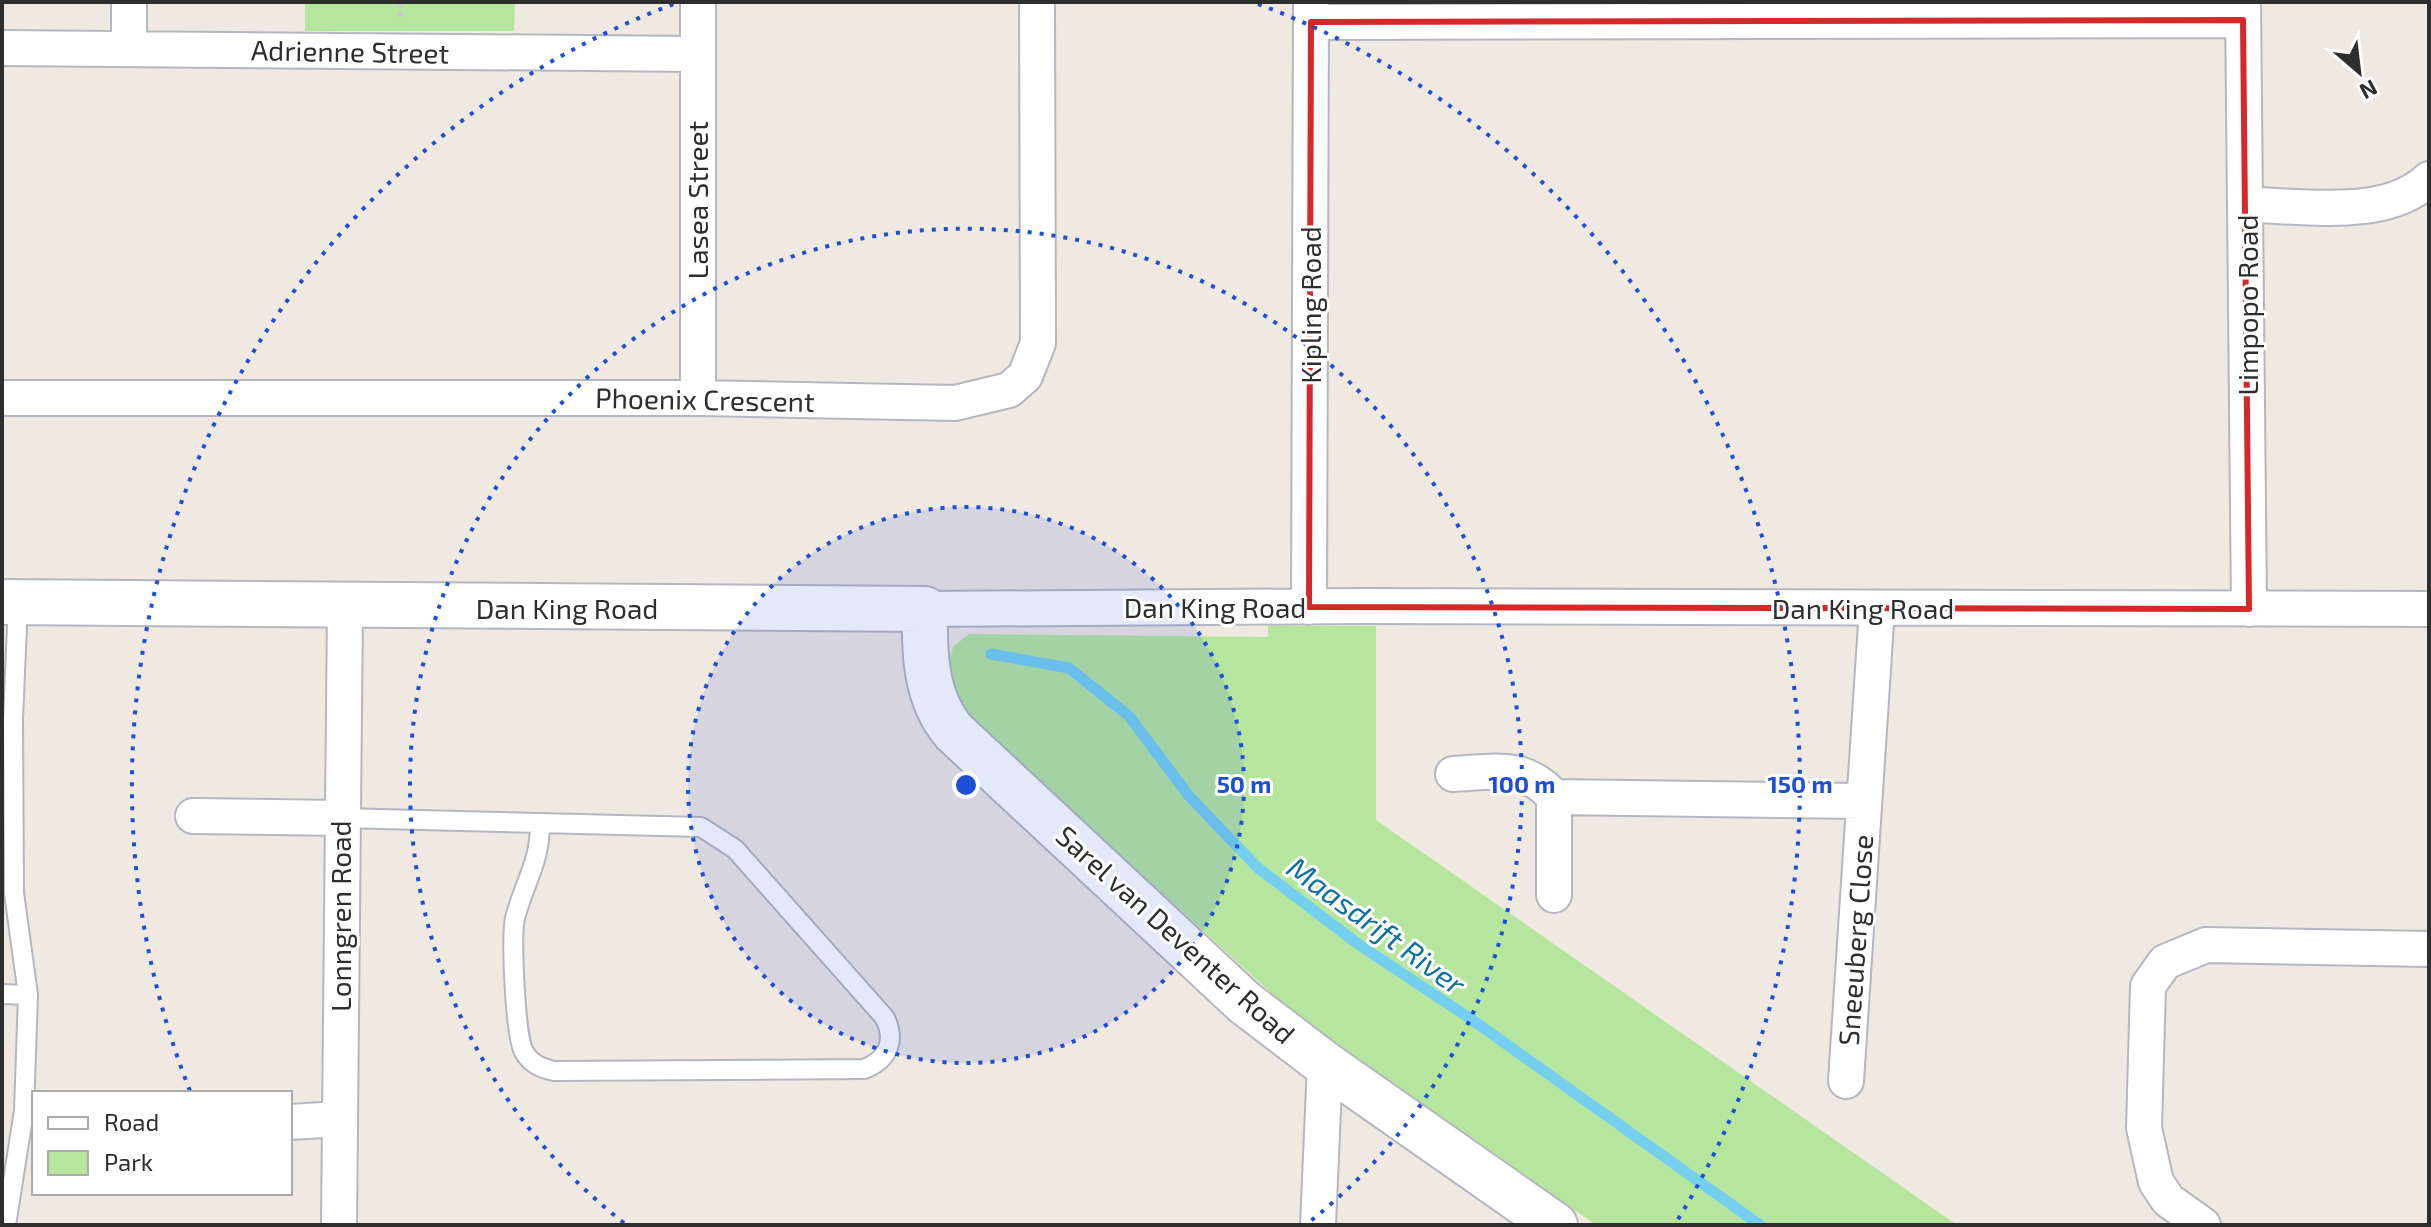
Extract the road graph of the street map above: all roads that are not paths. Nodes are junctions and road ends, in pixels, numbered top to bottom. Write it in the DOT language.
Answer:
graph roads {
  1 [pos="129,2"];
  2 [pos="698,2"];
  3 [pos="1037,2"];
  4 [pos="2243,11"];
  5 [pos="1311,12"];
  6 [pos="129,47"];
  7 [pos="2,48"];
  8 [pos="697,54"];
  9 [pos="2429,179"];
  10 [pos="2246,205"];
  11 [pos="2,398"];
  12 [pos="698,398"];
  13 [pos="10,602"];
  14 [pos="345,607"];
  15 [pos="1309,607"];
  16 [pos="1877,608"];
  17 [pos="925,609"];
  18 [pos="2249,609"];
  19 [pos="2429,609"];
  20 [pos="1453,774"];
  21 [pos="1554,797"];
  22 [pos="1864,801"];
  23 [pos="193,816"];
  24 [pos="341,818"];
  25 [pos="540,824"];
  26 [pos="8,893"];
  27 [pos="1554,895"];
  28 [pos="2429,949"];
  29 [pos="2,994"];
  30 [pos="28,995"];
  31 [pos="1325,1064"];
  32 [pos="1846,1081"];
  33 [pos="339,1119"];
  34 [pos="292,1122"];
  35 [pos="6,1225"];
  36 [pos="339,1225"];
  37 [pos="1318,1225"];
  38 [pos="1555,1225"];
  39 [pos="2203,1225"];
  1 -- 6 [label="street"];
  2 -- 8 [label="street, Lasea Street"];
  3 -- 12 [label="street, Phoenix Crescent"];
  4 -- 5 [label="street"];
  4 -- 10 [label="street, Limpopo Road"];
  5 -- 15 [label="street, Kipling Road"];
  6 -- 7 [label="street, Adrienne Street"];
  6 -- 8 [label="street, Adrienne Street"];
  8 -- 12 [label="street, Lasea Street"];
  9 -- 10 [label="street"];
  10 -- 18 [label="street, Limpopo Road"];
  11 -- 12 [label="street, Phoenix Crescent"];
  13 -- 14 [label="street, Dan King Road"];
  13 -- 26 [label="lane"];
  14 -- 17 [label="street, Dan King Road"];
  14 -- 24 [label="street, Lonngren Road"];
  15 -- 16 [label="street, Dan King Road"];
  15 -- 17 [label="street, Dan King Road"];
  16 -- 18 [label="street, Dan King Road"];
  16 -- 22 [label="street, Sneeuberg Close"];
  17 -- 31 [label="street, Sarel van Deventer Road"];
  18 -- 19 [label="street, Dan King Road"];
  20 -- 21 [label="street"];
  21 -- 22 [label="street"];
  21 -- 27 [label="street"];
  22 -- 32 [label="street, Sneeuberg Close"];
  23 -- 24 [label="street"];
  24 -- 25 [label="lane"];
  24 -- 33 [label="street, Lonngren Road"];
  25 -- 25 [label="lane"];
  26 -- 30 [label="lane"];
  28 -- 39 [label="street"];
  29 -- 30 [label="lane"];
  30 -- 35 [label="lane"];
  31 -- 37 [label="street"];
  31 -- 38 [label="street, Sarel van Deventer Road"];
  33 -- 34 [label="street"];
  33 -- 36 [label="street, Lonngren Road"];
}
